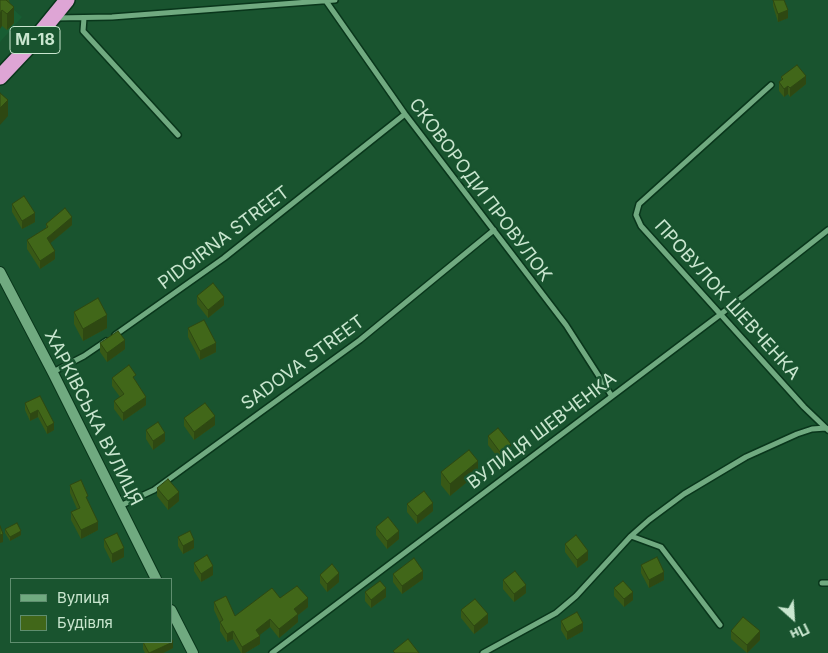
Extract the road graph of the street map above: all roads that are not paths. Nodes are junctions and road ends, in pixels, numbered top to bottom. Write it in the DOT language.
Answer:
graph roads {
  1 [pos="67,0"];
  2 [pos="335,0"];
  3 [pos="326,1"];
  4 [pos="53,18"];
  5 [pos="84,18"];
  6 [pos="0,77"];
  7 [pos="771,85"];
  8 [pos="405,114"];
  9 [pos="178,135"];
  10 [pos="494,230"];
  11 [pos="828,230"];
  12 [pos="0,272"];
  13 [pos="721,314"];
  14 [pos="53,373"];
  15 [pos="611,395"];
  16 [pos="827,429"];
  17 [pos="120,506"];
  18 [pos="631,536"];
  19 [pos="156,578"];
  20 [pos="822,583"];
  21 [pos="828,583"];
  22 [pos="172,612"];
  23 [pos="720,625"];
  24 [pos="192,653"];
  25 [pos="272,653"];
  26 [pos="482,653"];
  1 -- 4 [label="highway, М-18"];
  2 -- 3 [label="street"];
  3 -- 5 [label="street"];
  3 -- 8 [label="street, СКОВОРОДИ ПРОВУЛОК"];
  4 -- 5 [label="street"];
  4 -- 6 [label="highway, М-18"];
  5 -- 9 [label="street"];
  7 -- 13 [label="street, ПРОВУЛОК ШЕВЧЕНКА"];
  8 -- 10 [label="street, СКОВОРОДИ ПРОВУЛОК"];
  8 -- 14 [label="street, PIDGIRNA STREET"];
  10 -- 15 [label="street, СКОВОРОДИ ПРОВУЛОК"];
  10 -- 17 [label="street, SADOVA STREET"];
  11 -- 13 [label="street, ВУЛИЦЯ ШЕВЧЕНКА"];
  12 -- 14 [label="main road, ХАРКІВСЬКА ВУЛИЦЯ"];
  13 -- 15 [label="street, ВУЛИЦЯ ШЕВЧЕНКА"];
  13 -- 16 [label="street, ПРОВУЛОК ШЕВЧЕНКА"];
  14 -- 17 [label="main road, ХАРКІВСЬКА ВУЛИЦЯ"];
  15 -- 25 [label="street, ВУЛИЦЯ ШЕВЧЕНКА"];
  16 -- 18 [label="street"];
  17 -- 19 [label="main road, ХАРКІВСЬКА ВУЛИЦЯ"];
  18 -- 23 [label="street"];
  18 -- 26 [label="street"];
  20 -- 21 [label="street"];
  22 -- 24 [label="main road"];
}
